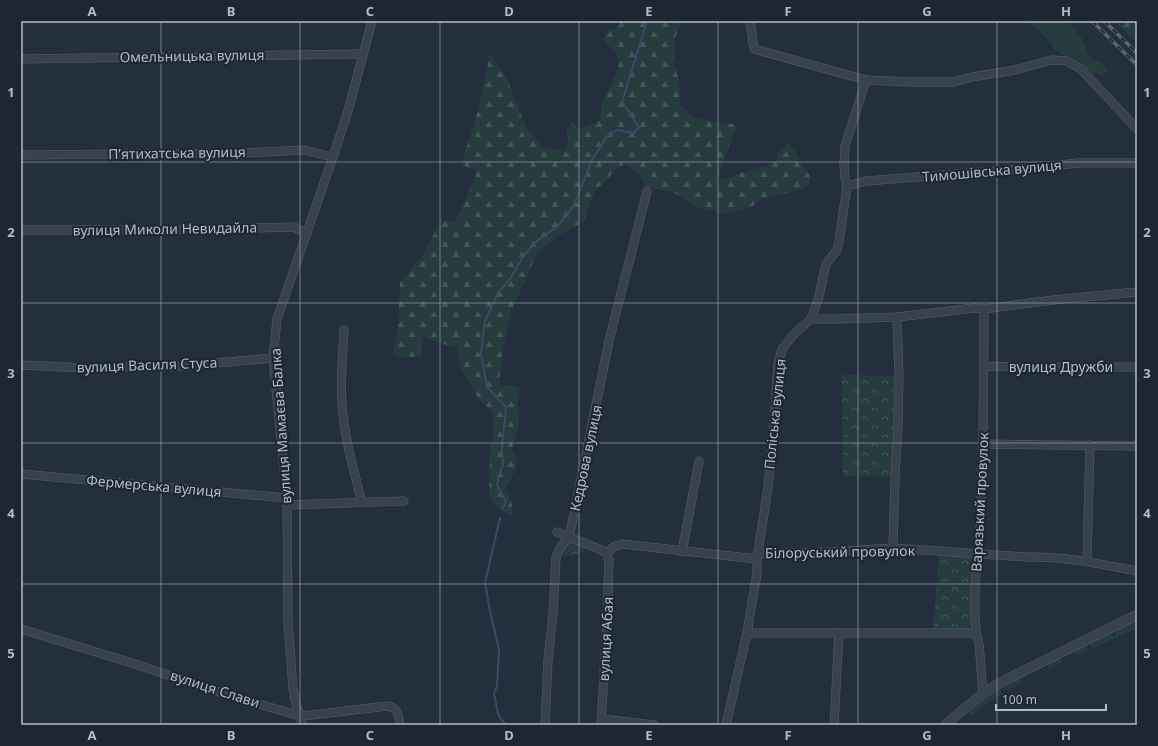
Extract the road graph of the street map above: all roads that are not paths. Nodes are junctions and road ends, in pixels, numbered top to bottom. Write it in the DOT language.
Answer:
graph roads {
  1 [pos="372,21"];
  2 [pos="750,21"];
  3 [pos="363,54"];
  4 [pos="21,59"];
  5 [pos="866,80"];
  6 [pos="1137,129"];
  7 [pos="21,155"];
  8 [pos="333,157"];
  9 [pos="1137,163"];
  10 [pos="847,186"];
  11 [pos="647,191"];
  12 [pos="21,230"];
  13 [pos="307,234"];
  14 [pos="1137,292"];
  15 [pos="984,309"];
  16 [pos="897,316"];
  17 [pos="811,319"];
  18 [pos="344,330"];
  19 [pos="274,358"];
  20 [pos="21,365"];
  21 [pos="984,366"];
  22 [pos="1137,367"];
  23 [pos="983,444"];
  24 [pos="1090,445"];
  25 [pos="1137,446"];
  26 [pos="699,461"];
  27 [pos="21,474"];
  28 [pos="287,502"];
  29 [pos="404,502"];
  30 [pos="362,503"];
  31 [pos="557,532"];
  32 [pos="569,538"];
  33 [pos="893,548"];
  34 [pos="682,552"];
  35 [pos="607,553"];
  36 [pos="979,554"];
  37 [pos="757,556"];
  38 [pos="1087,561"];
  39 [pos="1137,571"];
  40 [pos="1137,615"];
  41 [pos="21,629"];
  42 [pos="747,633"];
  43 [pos="838,633"];
  44 [pos="976,633"];
  45 [pos="983,693"];
  46 [pos="300,716"];
  47 [pos="601,722"];
  48 [pos="303,725"];
  49 [pos="400,725"];
  50 [pos="545,725"];
  51 [pos="654,725"];
  52 [pos="726,725"];
  53 [pos="834,725"];
  54 [pos="945,725"];
  1 -- 3 [label="street, вулиця Мамаєва Балка"];
  2 -- 5 [label="street"];
  3 -- 4 [label="street, Омельницька вулиця"];
  3 -- 8 [label="street, вулиця Мамаєва Балка"];
  5 -- 6 [label="street"];
  5 -- 10 [label="street"];
  7 -- 8 [label="street, Пʼятихатська вулиця"];
  8 -- 13 [label="street, вулиця Мамаєва Балка"];
  9 -- 10 [label="street, Тимошівська вулиця"];
  10 -- 17 [label="street"];
  11 -- 32 [label="street, Кедрова вулиця"];
  12 -- 13 [label="street, вулиця Миколи Невидайла"];
  13 -- 19 [label="street, вулиця Мамаєва Балка"];
  14 -- 15 [label="street"];
  15 -- 16 [label="street"];
  15 -- 21 [label="street, Варязький провулок"];
  16 -- 17 [label="street"];
  16 -- 33 [label="street"];
  17 -- 37 [label="street, Поліська вулиця"];
  18 -- 30 [label="street"];
  19 -- 20 [label="street, вулиця Василя Стуса"];
  19 -- 28 [label="street, вулиця Мамаєва Балка"];
  21 -- 22 [label="street, вулиця Дружби"];
  21 -- 23 [label="street, Варязький провулок"];
  23 -- 24 [label="street"];
  23 -- 36 [label="street, Варязький провулок"];
  24 -- 25 [label="street"];
  24 -- 38 [label="street"];
  26 -- 34 [label="street"];
  27 -- 28 [label="street, Фермерська вулиця"];
  28 -- 30 [label="street, Фермерська вулиця"];
  28 -- 46 [label="street, вулиця Мамаєва Балка"];
  29 -- 30 [label="street, Фермерська вулиця"];
  31 -- 32 [label="street"];
  32 -- 35 [label="street"];
  32 -- 50 [label="street, Кедрова вулиця"];
  33 -- 36 [label="street, Білоруський провулок"];
  33 -- 37 [label="street, Білоруський провулок"];
  34 -- 35 [label="street, Білоруський провулок"];
  34 -- 37 [label="street, Білоруський провулок"];
  35 -- 47 [label="street, вулиця Абая"];
  36 -- 38 [label="street, Білоруський провулок"];
  36 -- 44 [label="street, Варязький провулок"];
  37 -- 42 [label="street, Поліська вулиця"];
  38 -- 39 [label="street, Білоруський провулок"];
  40 -- 45 [label="street"];
  41 -- 46 [label="street, вулиця Слави"];
  42 -- 43 [label="street"];
  42 -- 52 [label="street, Поліська вулиця"];
  43 -- 44 [label="street"];
  43 -- 53 [label="street"];
  44 -- 45 [label="street, Варязький провулок"];
  45 -- 54 [label="street"];
  46 -- 48 [label="street, вулиця Мамаєва Балка"];
  46 -- 49 [label="street, вулиця Слави"];
  47 -- 51 [label="street"];
}
